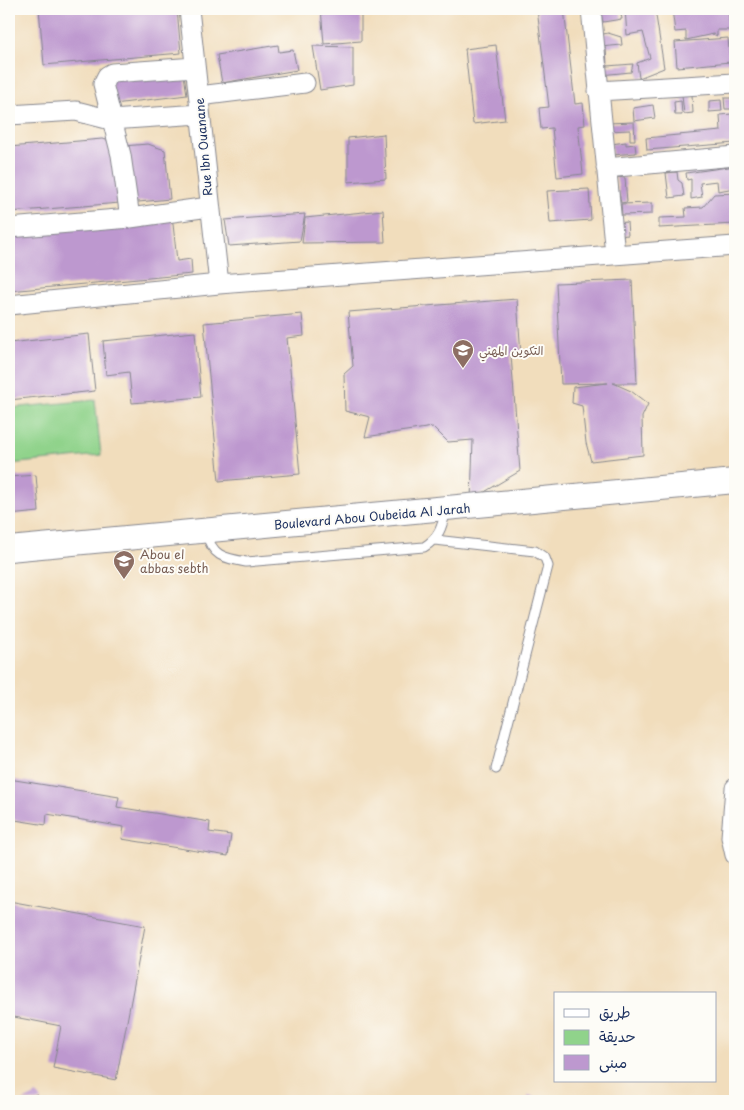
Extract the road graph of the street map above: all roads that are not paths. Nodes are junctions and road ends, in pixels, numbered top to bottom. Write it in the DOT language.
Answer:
graph roads {
  1 [pos="189,9"];
  2 [pos="591,9"];
  3 [pos="196,67"];
  4 [pos="306,83"];
  5 [pos="735,84"];
  6 [pos="598,91"];
  7 [pos="200,105"];
  8 [pos="9,109"];
  9 [pos="111,120"];
  10 [pos="735,156"];
  11 [pos="606,168"];
  12 [pos="209,207"];
  13 [pos="130,218"];
  14 [pos="9,228"];
  15 [pos="735,246"];
  16 [pos="615,254"];
  17 [pos="219,284"];
  18 [pos="9,305"];
  19 [pos="735,481"];
  20 [pos="447,509"];
  21 [pos="206,532"];
  22 [pos="435,540"];
  23 [pos="9,549"];
  24 [pos="496,769"];
  25 [pos="735,788"];
  26 [pos="735,855"];
  1 -- 3 [label="street, Rue Ibn Ouanane"];
  2 -- 6 [label="street"];
  3 -- 7 [label="street, Rue Ibn Ouanane"];
  3 -- 9 [label="street"];
  4 -- 7 [label="street"];
  5 -- 6 [label="street"];
  6 -- 11 [label="street"];
  7 -- 9 [label="street"];
  7 -- 12 [label="street, Rue Ibn Ouanane"];
  8 -- 9 [label="street"];
  9 -- 13 [label="street"];
  10 -- 11 [label="street"];
  11 -- 16 [label="street"];
  12 -- 13 [label="street"];
  12 -- 17 [label="street, Rue Ibn Ouanane"];
  13 -- 14 [label="street"];
  15 -- 16 [label="street"];
  16 -- 17 [label="street"];
  17 -- 18 [label="street"];
  19 -- 20 [label="street, Boulevard Abou Oubeida Al Jarah"];
  20 -- 21 [label="street, Boulevard Abou Oubeida Al Jarah"];
  20 -- 22 [label="lane"];
  21 -- 22 [label="lane"];
  21 -- 23 [label="street, Boulevard Abou Oubeida Al Jarah"];
  22 -- 24 [label="lane"];
  25 -- 26 [label="street"];
}
